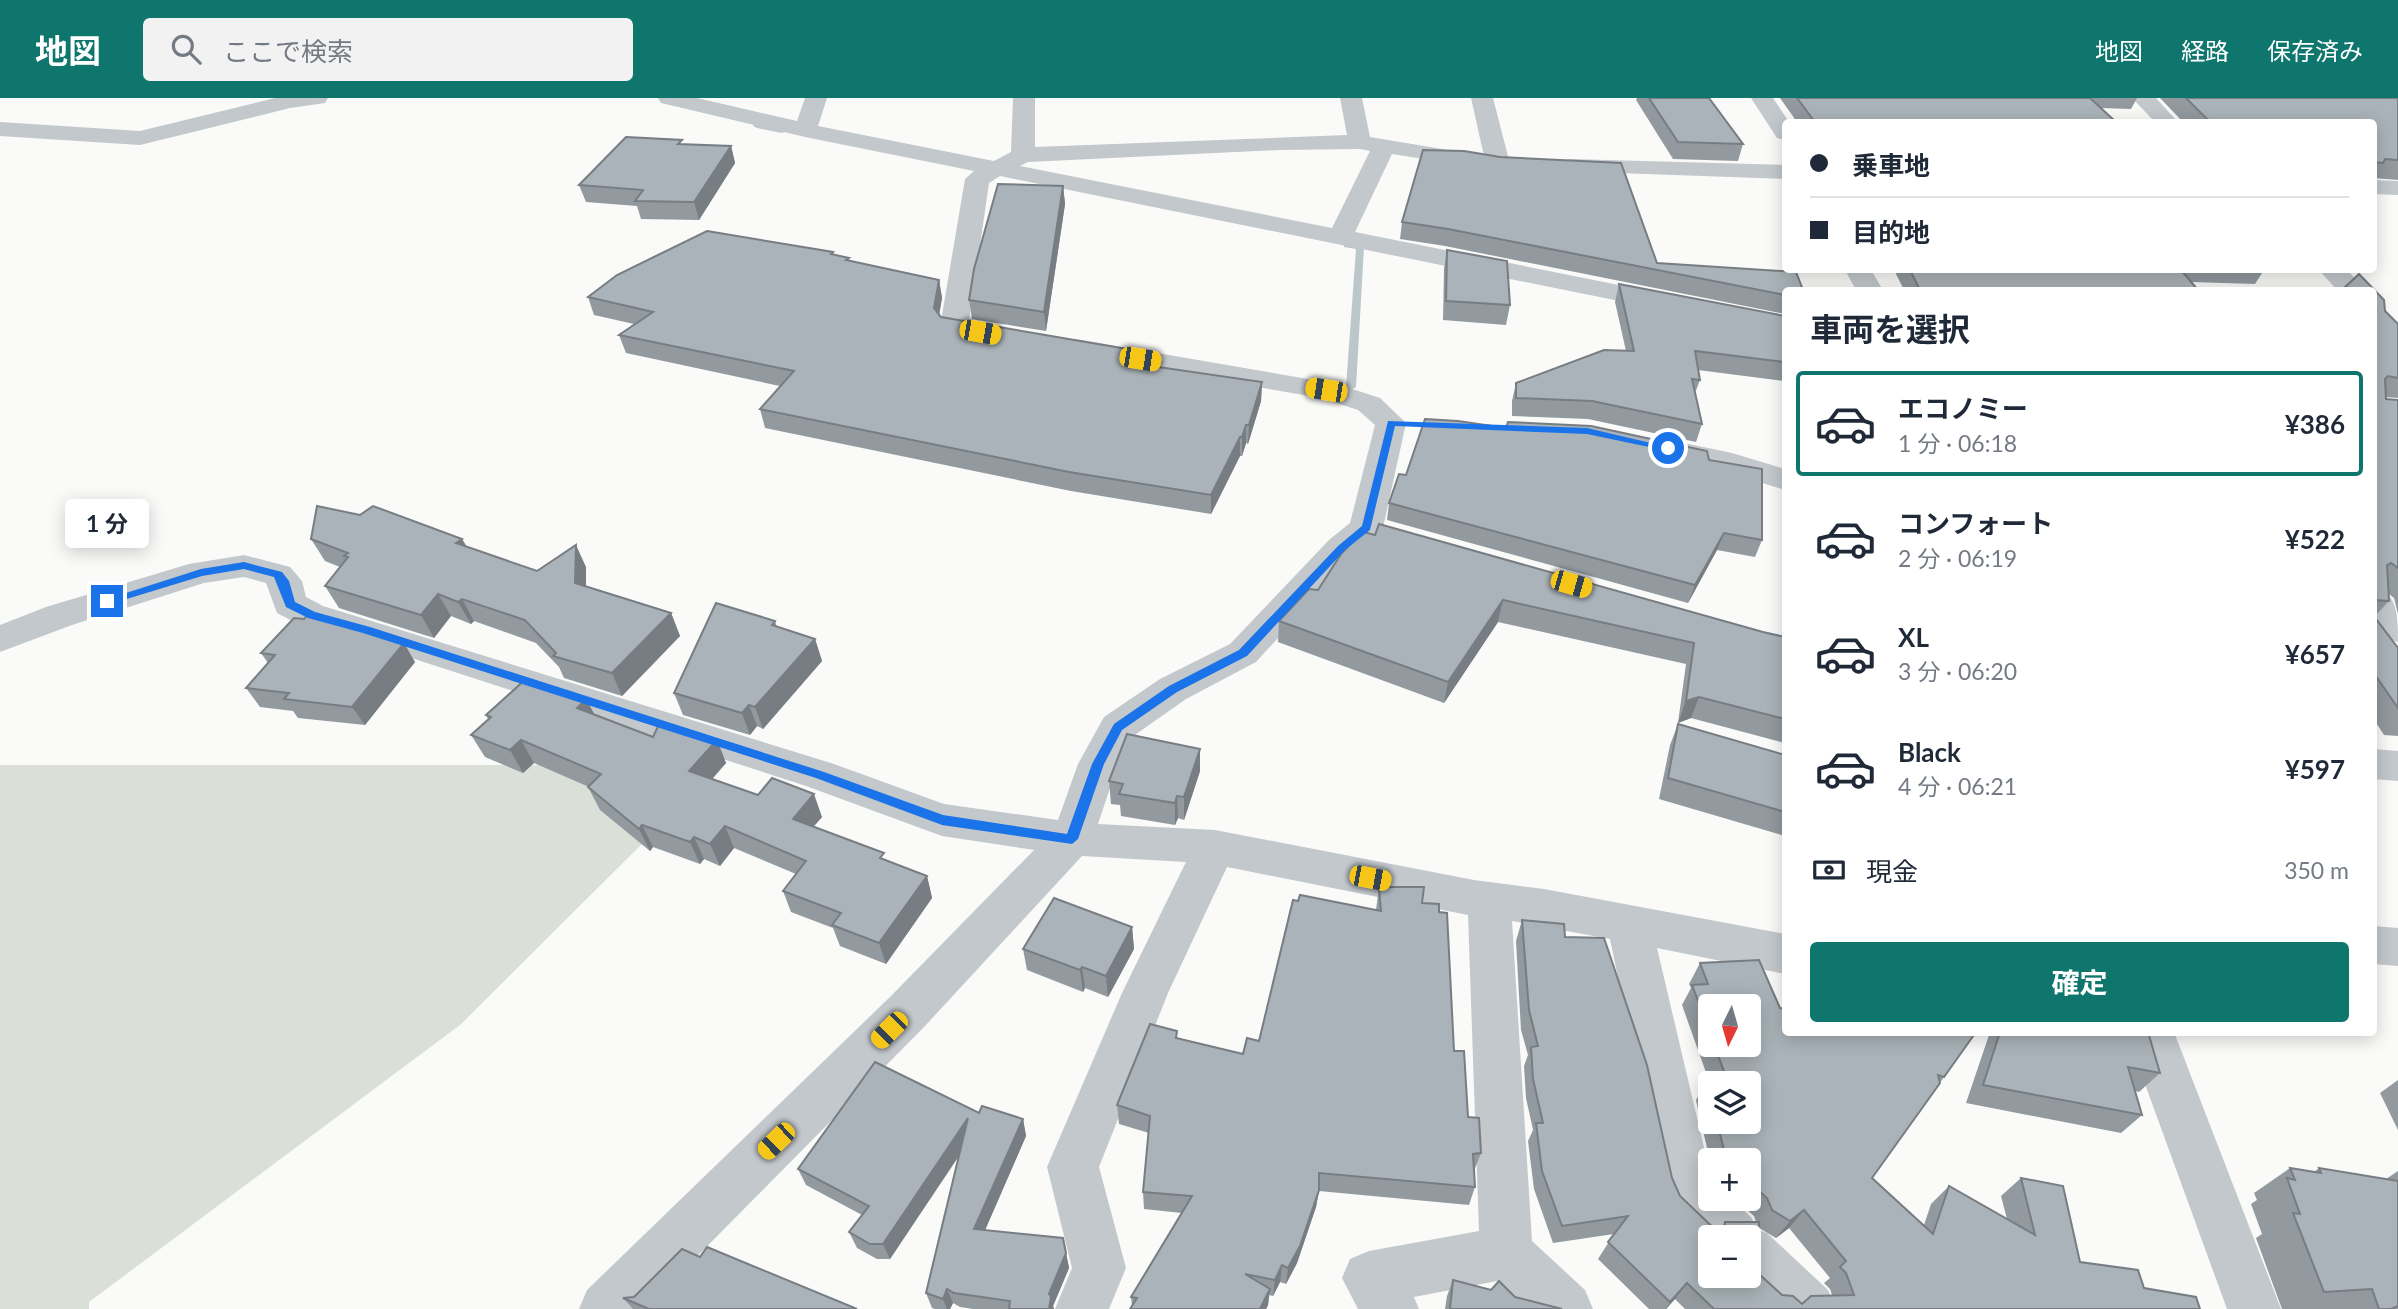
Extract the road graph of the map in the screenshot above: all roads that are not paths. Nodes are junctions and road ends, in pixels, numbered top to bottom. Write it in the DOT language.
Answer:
graph roads {
  1 [pos="317,98"];
  2 [pos="669,98"];
  3 [pos="816,98"];
  4 [pos="1024,98"];
  5 [pos="1351,98"];
  6 [pos="1482,98"];
  7 [pos="1762,98"];
  8 [pos="2143,98"];
  9 [pos="2164,119"];
  10 [pos="1782,128"];
  11 [pos="0,129"];
  12 [pos="805,130"];
  13 [pos="1360,142"];
  14 [pos="1384,146"];
  15 [pos="1010,161"];
  16 [pos="1498,164"];
  17 [pos="1525,164"];
  18 [pos="1553,165"];
  19 [pos="1782,172"];
  20 [pos="2377,187"];
  21 [pos="2398,188"];
  22 [pos="1340,238"];
  23 [pos="2335,273"];
  24 [pos="2349,287"];
  25 [pos="1689,307"];
  26 [pos="1627,440"];
  27 [pos="1782,480"];
  28 [pos="2377,602"];
  29 [pos="2398,629"];
  30 [pos="0,639"];
  31 [pos="2377,764"];
  32 [pos="2398,766"];
  33 [pos="1072,839"];
  34 [pos="1215,847"];
  35 [pos="1489,900"];
  36 [pos="1629,924"];
  37 [pos="2377,945"];
  38 [pos="2398,947"];
  39 [pos="1782,953"];
  40 [pos="2152,1036"];
  41 [pos="1720,1225"];
  42 [pos="1506,1253"];
  43 [pos="1761,1264"];
  44 [pos="606,1309"];
  45 [pos="1082,1309"];
  46 [pos="1392,1309"];
  47 [pos="1566,1309"];
  48 [pos="1809,1309"];
  49 [pos="2254,1309"];
  1 -- 11 [label="street"];
  2 -- 12 [label="street"];
  3 -- 12 [label="street"];
  4 -- 15 [label="street"];
  5 -- 13 [label="street"];
  6 -- 16 [label="street"];
  7 -- 10 [label="street"];
  8 -- 9 [label="street"];
  12 -- 15 [label="street"];
  13 -- 14 [label="street"];
  13 -- 15 [label="street"];
  14 -- 16 [label="street"];
  14 -- 22 [label="street"];
  15 -- 22 [label="street"];
  15 -- 33 [label="street"];
  16 -- 17 [label="street"];
  18 -- 19 [label="street"];
  20 -- 21 [label="street"];
  22 -- 25 [label="street"];
  23 -- 24 [label="street"];
  26 -- 27 [label="street"];
  28 -- 29 [label="street"];
  30 -- 33 [label="street"];
  31 -- 32 [label="street"];
  33 -- 34 [label="street"];
  33 -- 44 [label="street"];
  34 -- 35 [label="street"];
  34 -- 45 [label="street"];
  35 -- 36 [label="street"];
  35 -- 42 [label="street"];
  36 -- 39 [label="street"];
  36 -- 41 [label="street"];
  37 -- 38 [label="street"];
  40 -- 49 [label="street"];
  42 -- 46 [label="street"];
  42 -- 47 [label="street"];
  43 -- 48 [label="street"];
}
